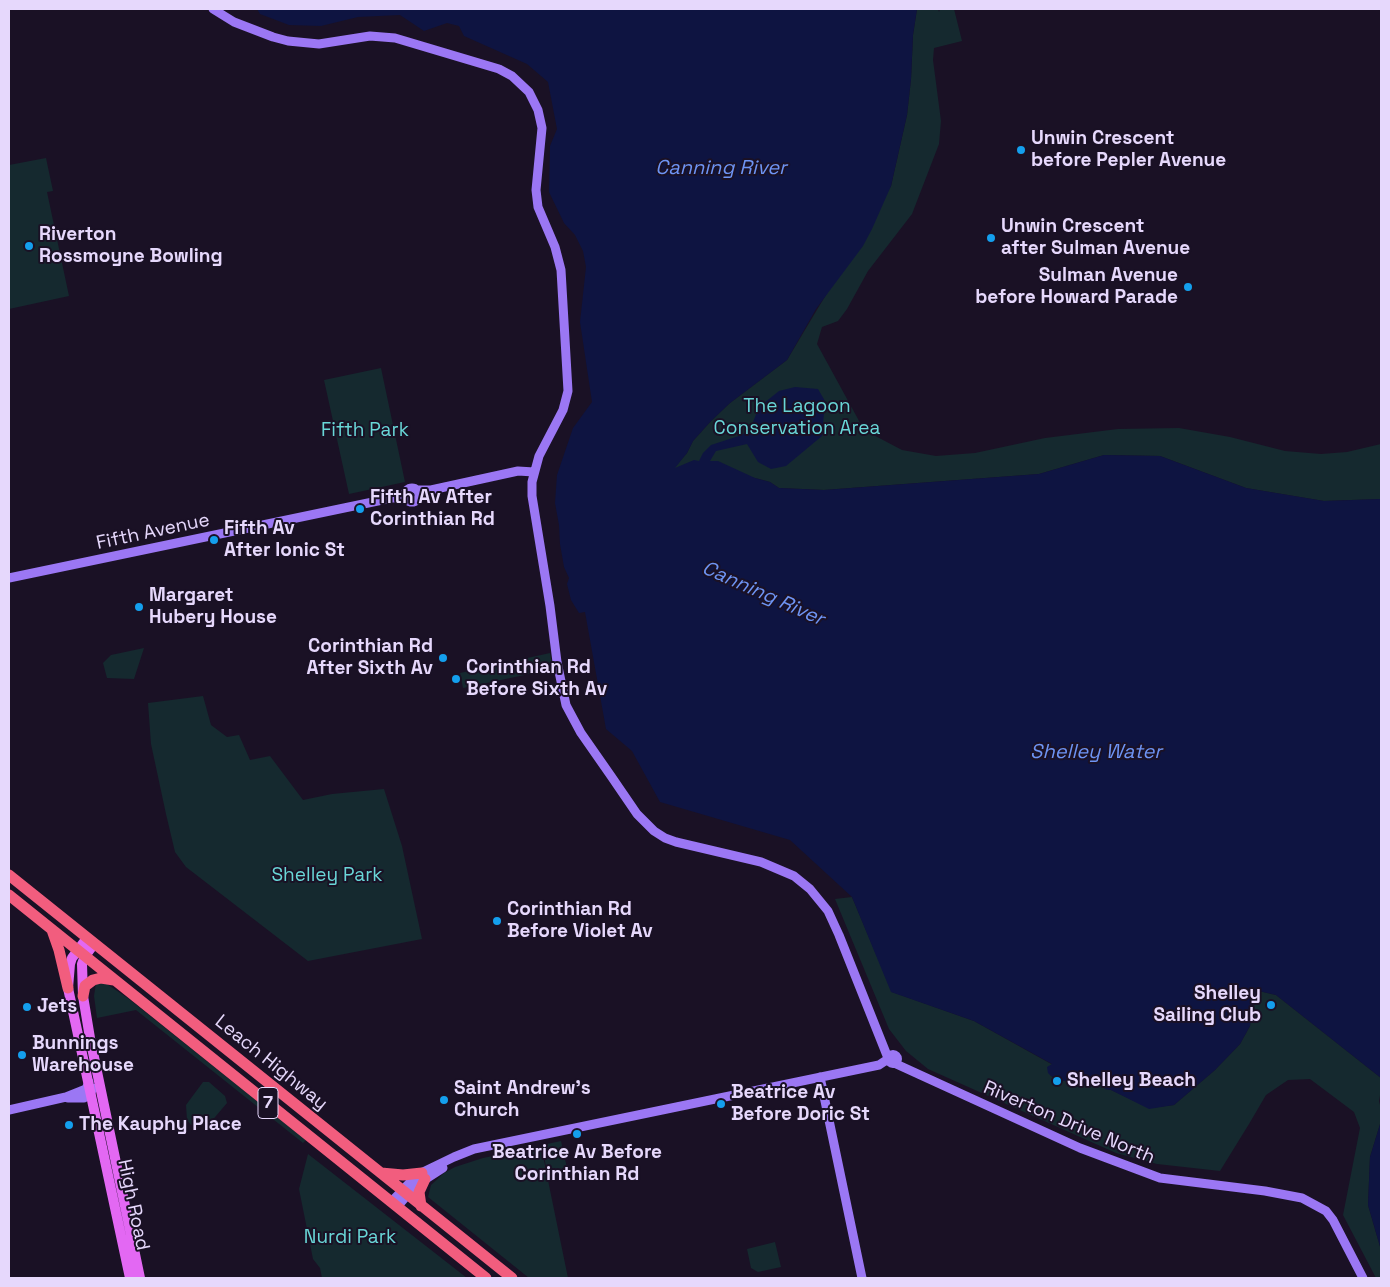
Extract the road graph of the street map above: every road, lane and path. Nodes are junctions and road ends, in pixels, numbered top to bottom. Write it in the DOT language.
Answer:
graph roads {
  1 [pos="213,9"];
  2 [pos="534,472"];
  3 [pos="9,578"];
  4 [pos="9,875"];
  5 [pos="9,895"];
  6 [pos="51,928"];
  7 [pos="90,941"];
  8 [pos="81,953"];
  9 [pos="114,980"];
  10 [pos="68,988"];
  11 [pos="82,996"];
  12 [pos="894,1061"];
  13 [pos="97,1074"];
  14 [pos="820,1079"];
  15 [pos="88,1091"];
  16 [pos="66,1097"];
  17 [pos="9,1110"];
  18 [pos="379,1172"];
  19 [pos="423,1176"];
  20 [pos="404,1192"];
  21 [pos="394,1205"];
  22 [pos="421,1206"];
  23 [pos="130,1278"];
  24 [pos="140,1278"];
  25 [pos="486,1278"];
  26 [pos="512,1278"];
  27 [pos="862,1278"];
  28 [pos="1363,1278"];
  1 -- 2 [label="street"];
  2 -- 3 [label="street, Fifth Avenue"];
  2 -- 12 [label="street"];
  4 -- 7 [label="highway, Leach Highway / 7"];
  5 -- 6 [label="highway, Leach Highway / 7"];
  6 -- 8 [label="highway, Leach Highway / 7"];
  6 -- 10 [label="highway"];
  7 -- 8 [label="main road, High Road"];
  7 -- 18 [label="highway, Leach Highway / 7"];
  8 -- 9 [label="highway, Leach Highway / 7"];
  8 -- 10 [label="main road, High Road"];
  8 -- 11 [label="main road, High Road"];
  9 -- 11 [label="highway"];
  9 -- 21 [label="highway, Leach Highway / 7"];
  10 -- 15 [label="main road, High Road"];
  11 -- 13 [label="main road, High Road"];
  12 -- 14 [label="street"];
  12 -- 28 [label="street, Riverton Drive North"];
  13 -- 15 [label="street"];
  13 -- 24 [label="main road, High Road"];
  14 -- 19 [label="street"];
  14 -- 27 [label="street"];
  15 -- 16 [label="street"];
  15 -- 16 [label="street"];
  15 -- 23 [label="main road, High Road"];
  16 -- 17 [label="street"];
  18 -- 19 [label="highway"];
  18 -- 20 [label="highway, Leach Highway / 7"];
  19 -- 20 [label="street"];
  19 -- 22 [label="highway"];
  20 -- 21 [label="street"];
  20 -- 22 [label="highway, Leach Highway / 7"];
  21 -- 25 [label="highway, Leach Highway / 7"];
  22 -- 26 [label="highway, Leach Highway / 7"];
}
